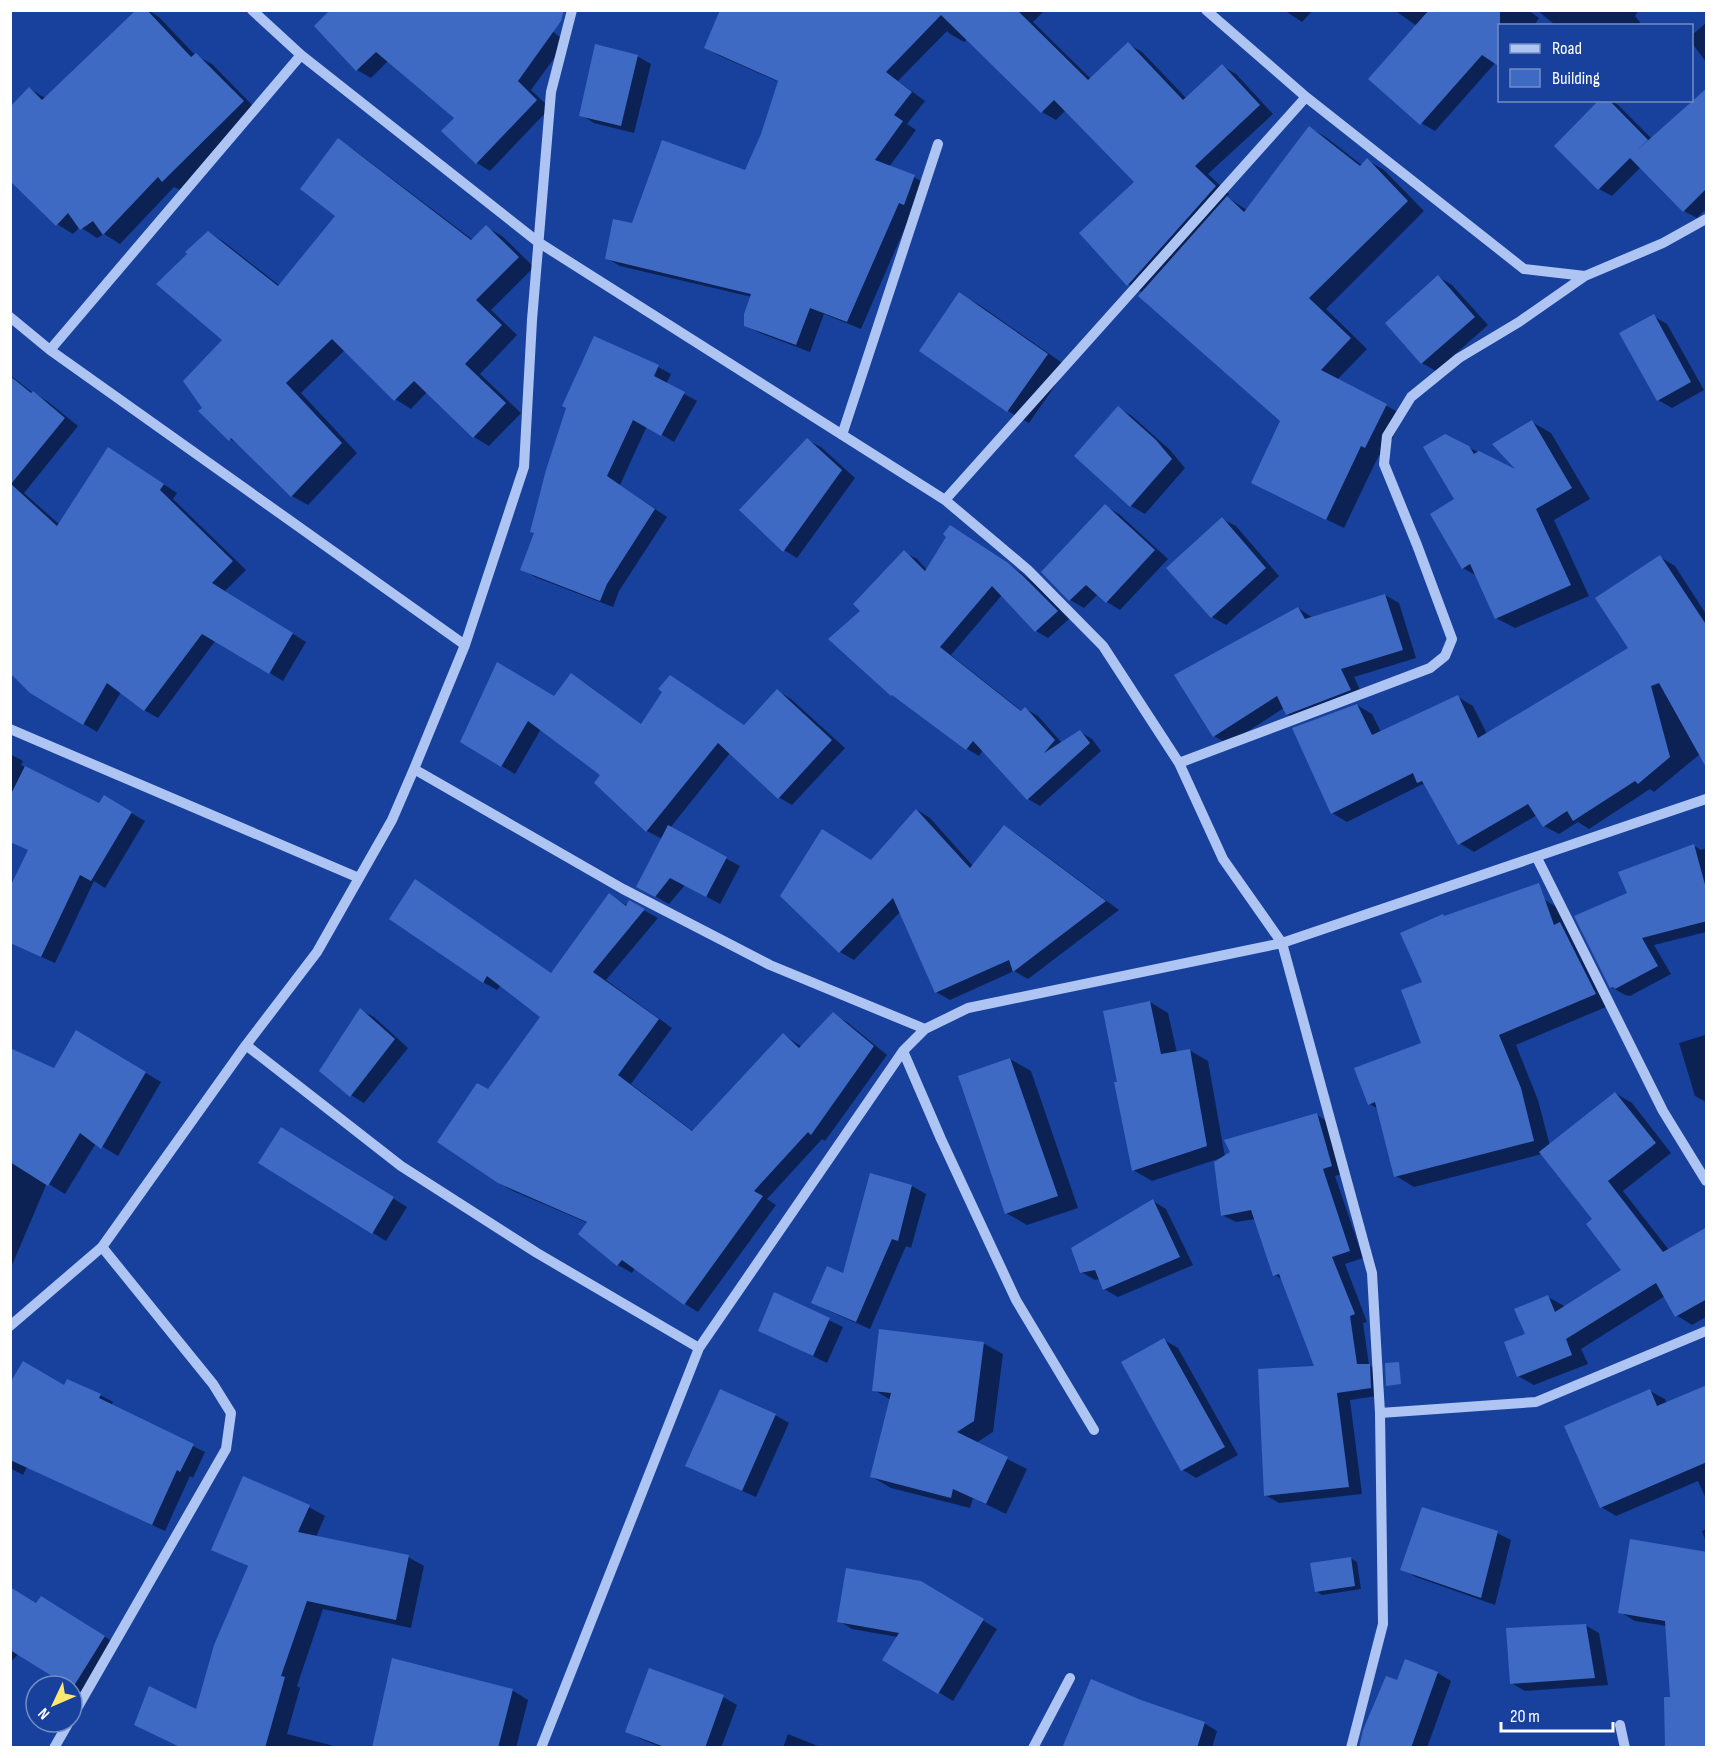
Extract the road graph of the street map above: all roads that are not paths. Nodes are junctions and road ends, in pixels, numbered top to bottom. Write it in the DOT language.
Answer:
graph roads {
  1 [pos="252,10"];
  2 [pos="572,10"];
  3 [pos="1206,10"];
  4 [pos="301,55"];
  5 [pos="1306,97"];
  6 [pos="938,144"];
  7 [pos="1707,219"];
  8 [pos="538,242"];
  9 [pos="1585,276"];
  10 [pos="10,317"];
  11 [pos="50,350"];
  12 [pos="842,435"];
  13 [pos="945,500"];
  14 [pos="465,645"];
  15 [pos="10,729"];
  16 [pos="1179,763"];
  17 [pos="414,769"];
  18 [pos="1707,799"];
  19 [pos="1537,858"];
  20 [pos="359,878"];
  21 [pos="1282,943"];
  22 [pos="925,1029"];
  23 [pos="246,1045"];
  24 [pos="903,1050"];
  25 [pos="1707,1181"];
  26 [pos="102,1247"];
  27 [pos="10,1326"];
  28 [pos="1707,1331"];
  29 [pos="699,1347"];
  30 [pos="1380,1413"];
  31 [pos="1094,1430"];
  32 [pos="1070,1678"];
  33 [pos="84,1696"];
  34 [pos="1620,1725"];
  35 [pos="62,1734"];
  36 [pos="54,1748"];
  37 [pos="541,1748"];
  38 [pos="1033,1748"];
  39 [pos="1351,1748"];
  40 [pos="1625,1748"];
  1 -- 4 [label="street"];
  2 -- 8 [label="street"];
  3 -- 5 [label="street"];
  4 -- 8 [label="street"];
  4 -- 11 [label="street"];
  5 -- 9 [label="street"];
  5 -- 13 [label="street"];
  6 -- 12 [label="street"];
  7 -- 9 [label="street"];
  8 -- 12 [label="street"];
  8 -- 14 [label="street"];
  9 -- 16 [label="street"];
  10 -- 11 [label="street"];
  11 -- 14 [label="street"];
  12 -- 13 [label="street"];
  13 -- 16 [label="street"];
  14 -- 17 [label="street"];
  15 -- 20 [label="street"];
  16 -- 21 [label="street"];
  17 -- 20 [label="street"];
  17 -- 22 [label="street"];
  18 -- 19 [label="street"];
  19 -- 21 [label="street"];
  19 -- 25 [label="street"];
  20 -- 23 [label="street"];
  21 -- 22 [label="street"];
  21 -- 30 [label="street"];
  22 -- 24 [label="street"];
  23 -- 26 [label="street"];
  23 -- 29 [label="street"];
  24 -- 29 [label="street"];
  24 -- 31 [label="street"];
  26 -- 27 [label="street"];
  26 -- 33 [label="street"];
  28 -- 30 [label="street"];
  29 -- 37 [label="street"];
  30 -- 39 [label="street"];
  32 -- 38 [label="street"];
  34 -- 40 [label="street"];
  35 -- 36 [label="street"];
}
